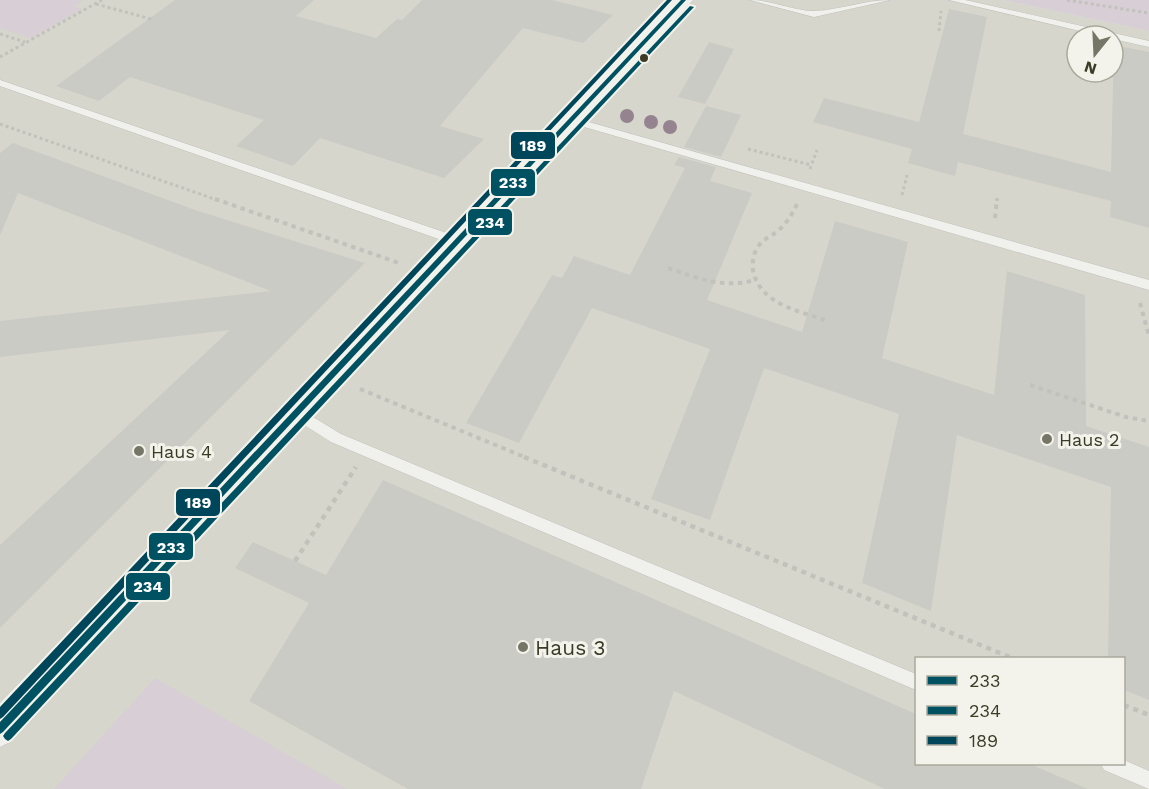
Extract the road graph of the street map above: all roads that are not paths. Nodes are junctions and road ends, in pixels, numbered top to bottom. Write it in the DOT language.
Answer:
graph roads {
  1 [pos="684,0"];
  2 [pos="754,0"];
  3 [pos="886,0"];
  4 [pos="953,0"];
  5 [pos="1149,44"];
  6 [pos="0,83"];
  7 [pos="571,120"];
  8 [pos="457,241"];
  9 [pos="1143,284"];
  10 [pos="295,412"];
  11 [pos="915,682"];
  12 [pos="0,729"];
  13 [pos="1112,765"];
  14 [pos="1149,780"];
  1 -- 7 [label="street"];
  2 -- 3 [label="lane"];
  4 -- 5 [label="lane"];
  6 -- 8 [label="lane"];
  7 -- 8 [label="street"];
  7 -- 9 [label="lane"];
  8 -- 10 [label="street"];
  10 -- 11 [label="lane"];
  10 -- 12 [label="street"];
  13 -- 14 [label="lane"];
}
